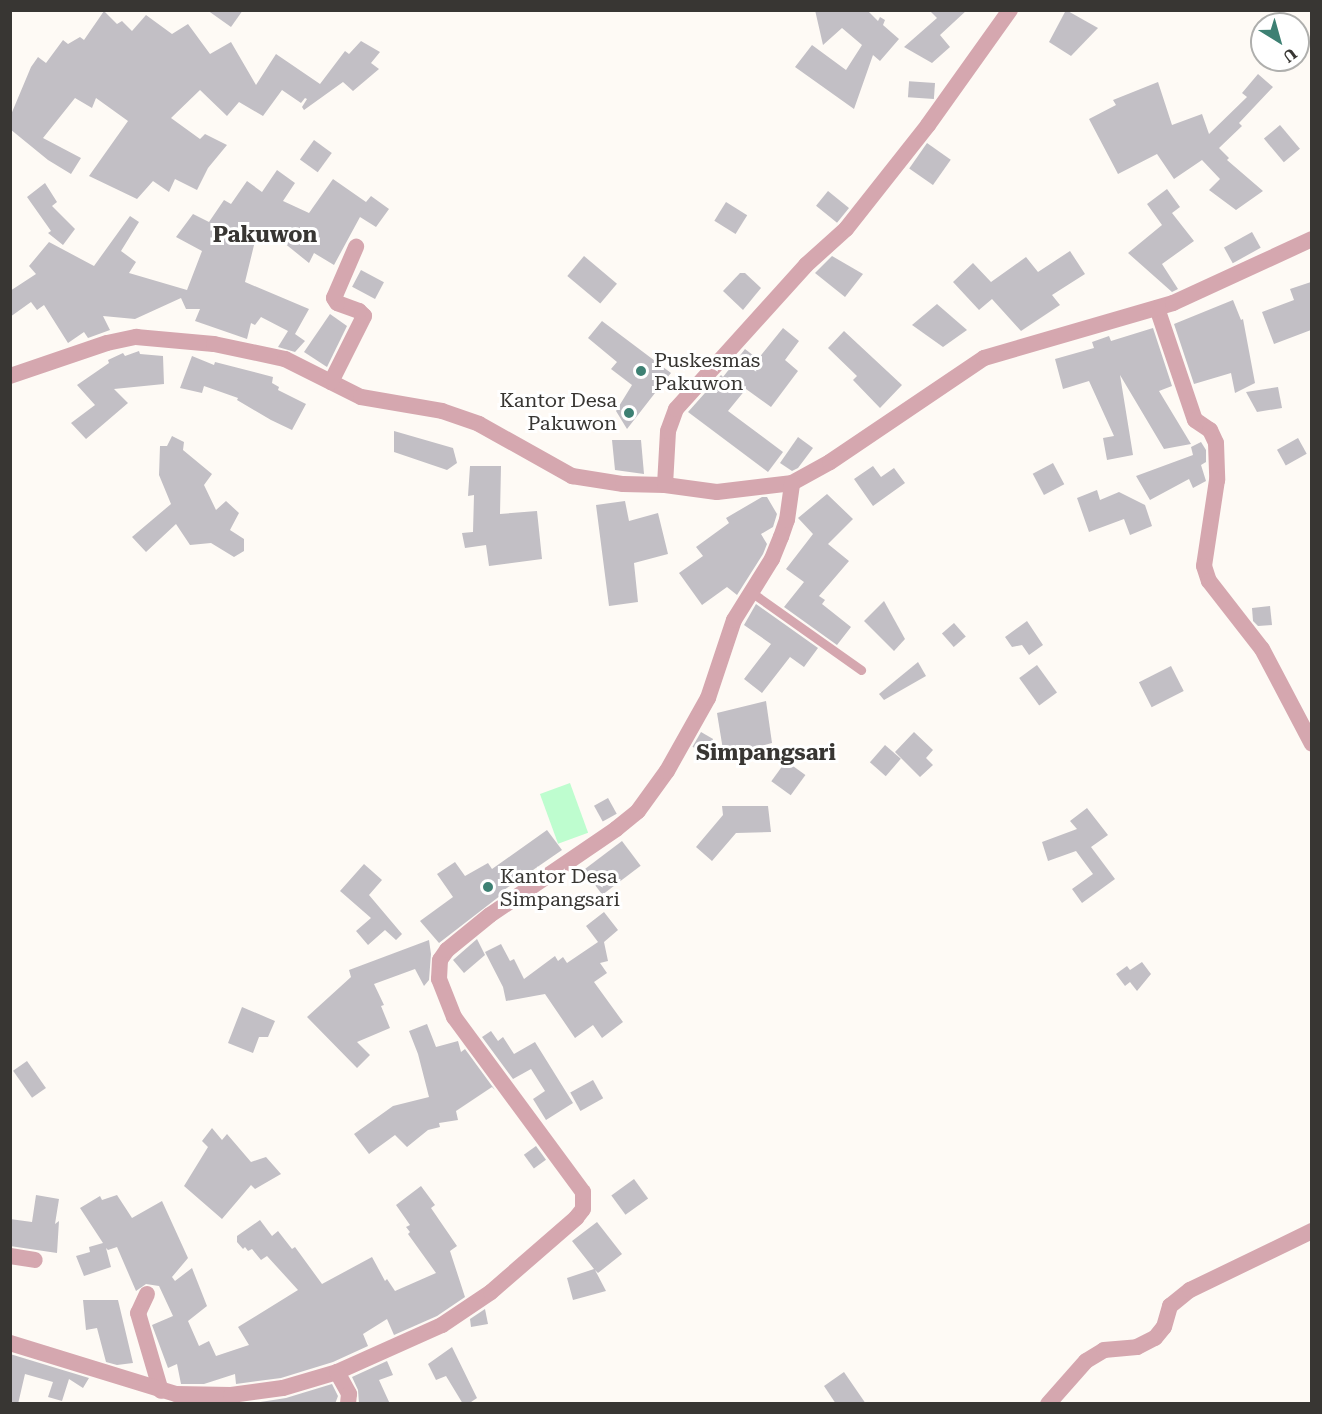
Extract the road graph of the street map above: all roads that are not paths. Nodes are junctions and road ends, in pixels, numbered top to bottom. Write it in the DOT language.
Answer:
graph roads {
  1 [pos="1010,10"];
  2 [pos="1311,239"];
  3 [pos="356,247"];
  4 [pos="1157,308"];
  5 [pos="10,376"];
  6 [pos="331,382"];
  7 [pos="792,483"];
  8 [pos="665,485"];
  9 [pos="751,592"];
  10 [pos="861,670"];
  11 [pos="1311,744"];
  12 [pos="1311,1231"];
  13 [pos="10,1256"];
  14 [pos="35,1260"];
  15 [pos="147,1294"];
  16 [pos="10,1343"];
  17 [pos="337,1372"];
  18 [pos="172,1396"];
  19 [pos="348,1404"];
  20 [pos="1048,1404"];
  1 -- 8 [label="street"];
  2 -- 4 [label="street"];
  3 -- 6 [label="street"];
  4 -- 7 [label="street"];
  4 -- 11 [label="street"];
  5 -- 6 [label="street"];
  6 -- 8 [label="street"];
  7 -- 8 [label="street"];
  7 -- 9 [label="street"];
  9 -- 10 [label="lane"];
  9 -- 17 [label="street"];
  12 -- 20 [label="street"];
  13 -- 14 [label="street"];
  15 -- 18 [label="street"];
  16 -- 18 [label="street"];
  17 -- 18 [label="street"];
  17 -- 19 [label="street"];
}
